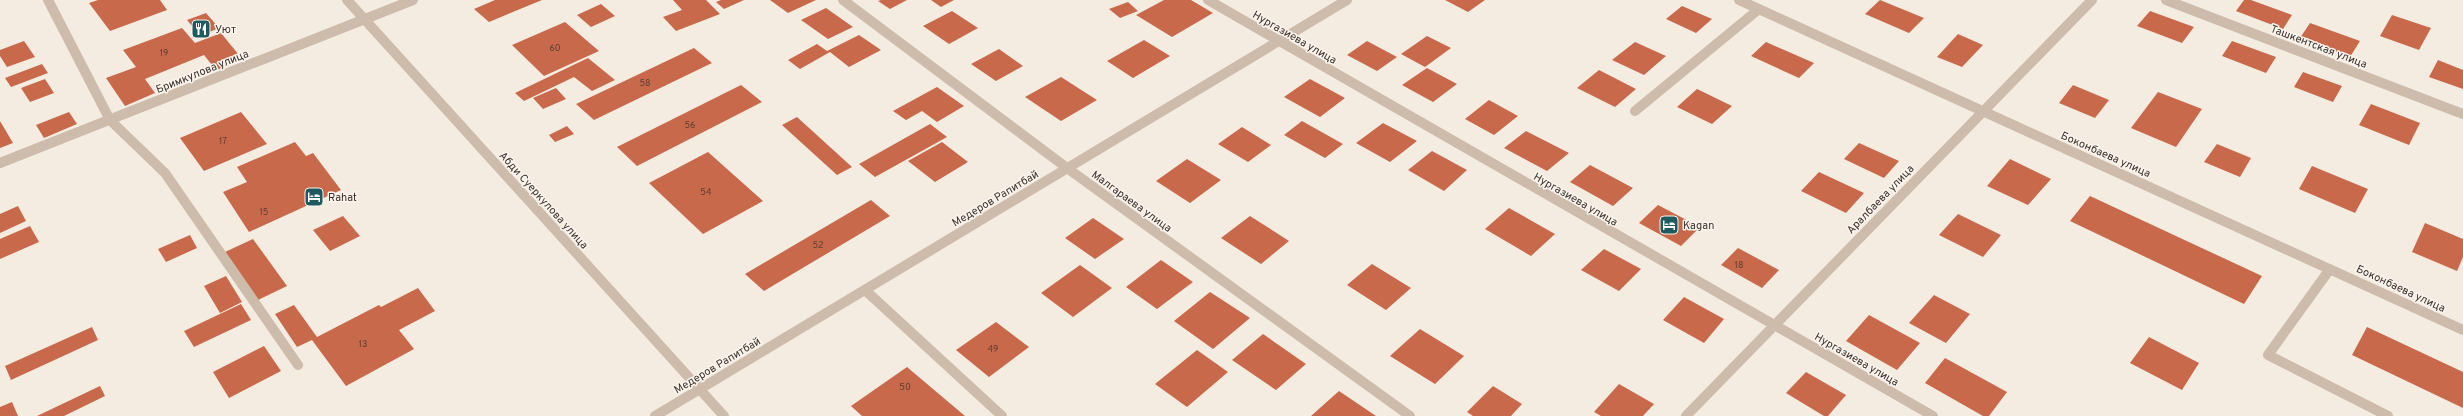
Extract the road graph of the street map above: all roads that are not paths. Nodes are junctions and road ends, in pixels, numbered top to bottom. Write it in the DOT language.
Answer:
graph roads {
  1 [pos="48,0"];
  2 [pos="347,0"];
  3 [pos="413,0"];
  4 [pos="843,0"];
  5 [pos="1208,0"];
  6 [pos="1347,0"];
  7 [pos="1739,0"];
  8 [pos="2092,0"];
  9 [pos="2166,0"];
  10 [pos="1759,9"];
  11 [pos="364,20"];
  12 [pos="1278,42"];
  13 [pos="1635,111"];
  14 [pos="1983,111"];
  15 [pos="2463,114"];
  16 [pos="110,120"];
  17 [pos="0,163"];
  18 [pos="1067,168"];
  19 [pos="2330,269"];
  20 [pos="865,290"];
  21 [pos="1773,325"];
  22 [pos="2463,330"];
  23 [pos="298,365"];
  24 [pos="699,389"];
  25 [pos="655,416"];
  26 [pos="724,416"];
  27 [pos="1002,416"];
  28 [pos="1410,416"];
  29 [pos="1686,416"];
  30 [pos="1933,416"];
  31 [pos="2388,416"];
  1 -- 16 [label="street"];
  2 -- 11 [label="street, Абди Суеркулова улица"];
  3 -- 11 [label="street, Бримкулова улица"];
  4 -- 18 [label="street, Малгараева улица"];
  5 -- 12 [label="street, Нургазиева улица"];
  6 -- 12 [label="street, Медеров Рапитбай"];
  7 -- 10 [label="street, Боконбаева улица"];
  8 -- 14 [label="street, Аралбаева улица"];
  9 -- 15 [label="street, Ташкентская улица"];
  10 -- 13 [label="street"];
  10 -- 14 [label="street, Боконбаева улица"];
  11 -- 16 [label="street, Бримкулова улица"];
  11 -- 24 [label="street, Абди Суеркулова улица"];
  12 -- 18 [label="street, Медеров Рапитбай"];
  12 -- 21 [label="street, Нургазиева улица"];
  14 -- 19 [label="street, Боконбаева улица"];
  14 -- 21 [label="street, Аралбаева улица"];
  16 -- 17 [label="street, Бримкулова улица"];
  16 -- 23 [label="street"];
  18 -- 20 [label="street, Медеров Рапитбай"];
  18 -- 28 [label="street, Малгараева улица"];
  19 -- 22 [label="street, Боконбаева улица"];
  19 -- 31 [label="street"];
  20 -- 24 [label="street, Медеров Рапитбай"];
  20 -- 27 [label="street"];
  21 -- 29 [label="street, Аралбаева улица"];
  21 -- 30 [label="street, Нургазиева улица"];
  24 -- 25 [label="street, Медеров Рапитбай"];
  24 -- 26 [label="street, Абди Суеркулова улица"];
}
